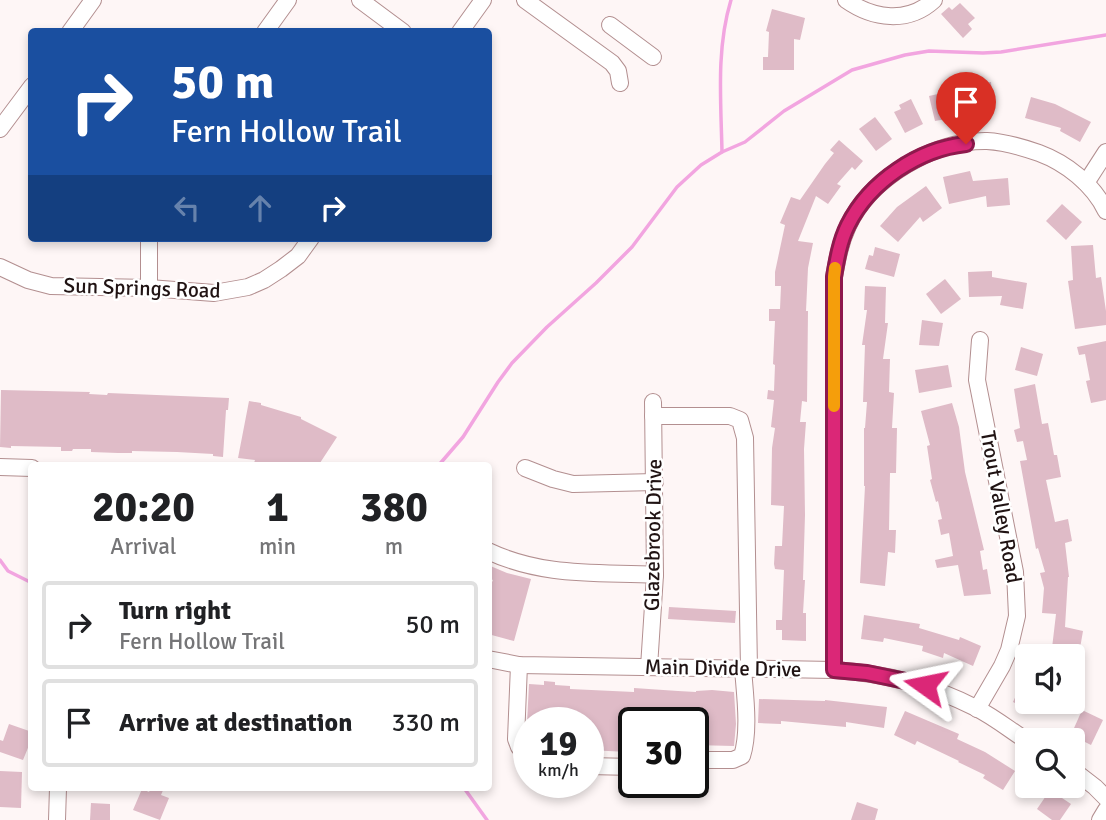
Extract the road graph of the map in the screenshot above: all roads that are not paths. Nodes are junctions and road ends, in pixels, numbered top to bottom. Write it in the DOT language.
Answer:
graph roads {
  1 [pos="93,0"];
  2 [pos="288,0"];
  3 [pos="360,0"];
  4 [pos="483,0"];
  5 [pos="525,0"];
  6 [pos="846,0"];
  7 [pos="934,0"];
  8 [pos="610,26"];
  9 [pos="73,28"];
  10 [pos="268,28"];
  11 [pos="398,28"];
  12 [pos="463,28"];
  13 [pos="629,40"];
  14 [pos="653,57"];
  15 [pos="612,63"];
  16 [pos="620,83"];
  17 [pos="28,92"];
  18 [pos="0,130"];
  19 [pos="1106,152"];
  20 [pos="1086,183"];
  21 [pos="1106,211"];
  22 [pos="149,242"];
  23 [pos="309,242"];
  24 [pos="0,267"];
  25 [pos="149,288"];
  26 [pos="980,340"];
  27 [pos="0,467"];
  28 [pos="28,468"];
  29 [pos="525,468"];
  30 [pos="655,482"];
  31 [pos="492,553"];
  32 [pos="655,575"];
  33 [pos="492,660"];
  34 [pos="519,665"];
  35 [pos="649,667"];
  36 [pos="746,669"];
  37 [pos="834,670"];
  38 [pos="517,707"];
  39 [pos="977,709"];
  40 [pos="1015,733"];
  41 [pos="709,760"];
  42 [pos="1085,779"];
  43 [pos="58,791"];
  44 [pos="1106,798"];
  45 [pos="1106,810"];
  46 [pos="57,820"];
  47 [pos="1100,820"];
  1 -- 9 [label="street"];
  2 -- 10 [label="street"];
  3 -- 11 [label="street"];
  4 -- 12 [label="street"];
  5 -- 15 [label="street"];
  6 -- 7 [label="street"];
  8 -- 13 [label="street"];
  13 -- 14 [label="street"];
  13 -- 15 [label="street"];
  15 -- 16 [label="street"];
  17 -- 18 [label="street"];
  19 -- 20 [label="street"];
  20 -- 21 [label="street"];
  20 -- 37 [label="street"];
  22 -- 25 [label="street"];
  23 -- 25 [label="street, Sun Springs Road"];
  24 -- 25 [label="street, Sun Springs Road"];
  26 -- 39 [label="street, Trout Valley Road"];
  27 -- 28 [label="street"];
  29 -- 30 [label="street"];
  30 -- 32 [label="street, Glazebrook Drive"];
  30 -- 36 [label="street, Glazebrook Drive"];
  31 -- 32 [label="street"];
  32 -- 35 [label="street, Glazebrook Drive"];
  33 -- 34 [label="street, Main Divide Drive"];
  34 -- 35 [label="street, Main Divide Drive"];
  34 -- 38 [label="street"];
  35 -- 36 [label="street, Main Divide Drive"];
  36 -- 37 [label="street, Main Divide Drive"];
  36 -- 41 [label="street"];
  37 -- 39 [label="street, Main Divide Drive"];
  39 -- 40 [label="street, Main Divide Drive"];
  42 -- 44 [label="street"];
  43 -- 46 [label="street"];
  45 -- 47 [label="street"];
}
